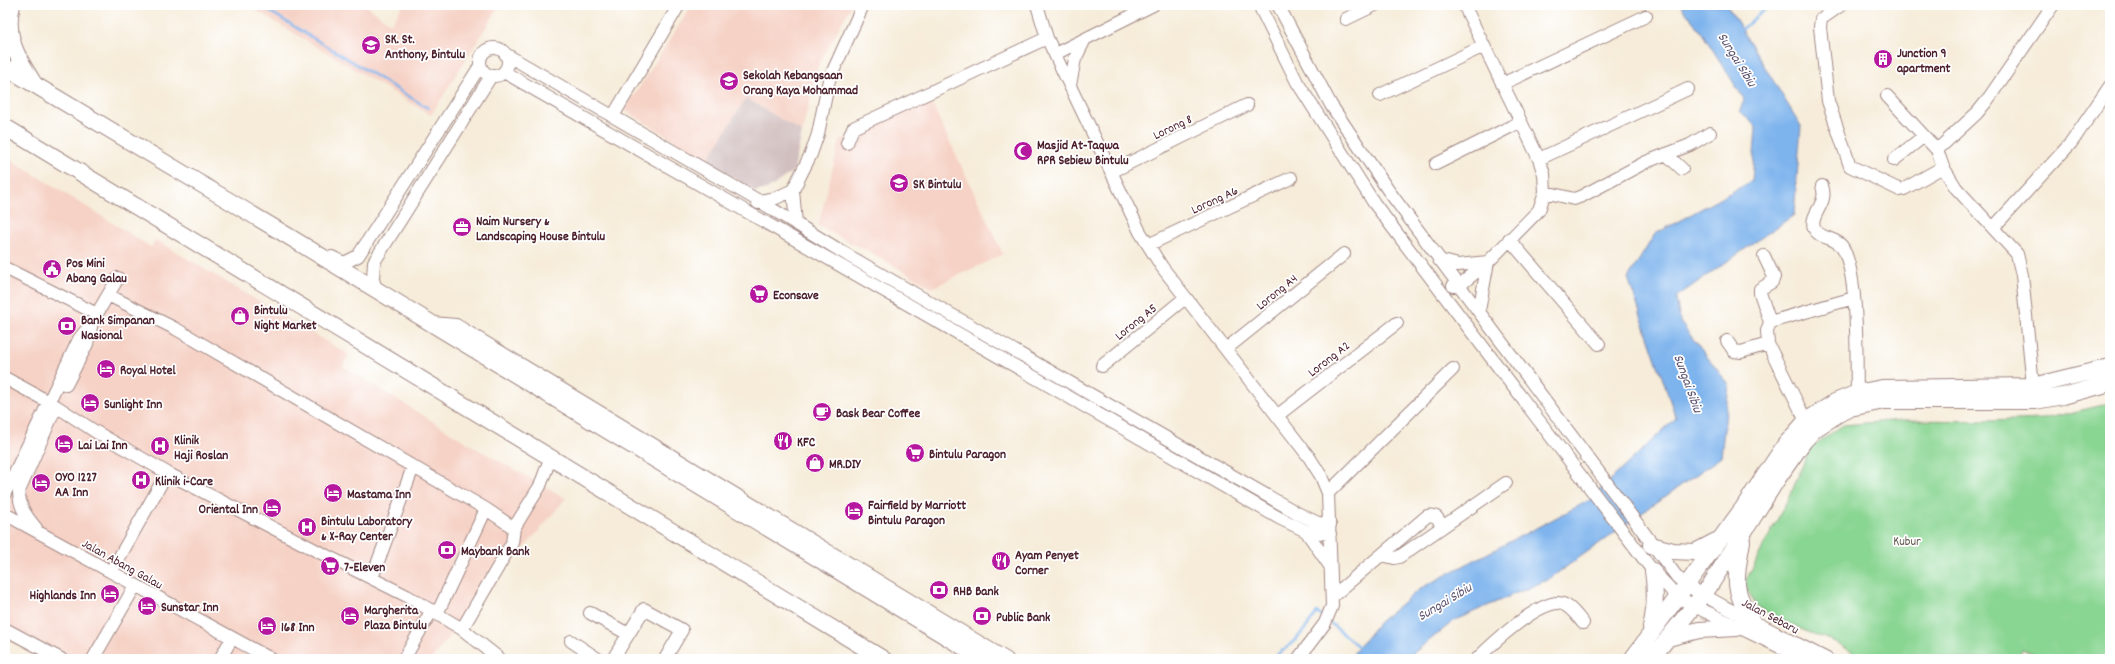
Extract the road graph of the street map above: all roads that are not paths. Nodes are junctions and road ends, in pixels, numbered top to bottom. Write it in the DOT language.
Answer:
graph roads {
  1 [pos="12,5"];
  2 [pos="679,5"];
  3 [pos="863,5"];
  4 [pos="1037,5"];
  5 [pos="1153,5"];
  6 [pos="1259,5"];
  7 [pos="1278,5"];
  8 [pos="1375,5"];
  9 [pos="1842,5"];
  10 [pos="2053,5"];
  11 [pos="1468,6"];
  12 [pos="1646,16"];
  13 [pos="1346,19"];
  14 [pos="1048,38"];
  15 [pos="1085,39"];
  16 [pos="1484,46"];
  17 [pos="1055,54"];
  18 [pos="507,55"];
  19 [pos="480,66"];
  20 [pos="5,67"];
  21 [pos="504,72"];
  22 [pos="491,76"];
  23 [pos="35,84"];
  24 [pos="1502,84"];
  25 [pos="1070,85"];
  26 [pos="2110,86"];
  27 [pos="1688,88"];
  28 [pos="1380,95"];
  29 [pos="1886,96"];
  30 [pos="1247,105"];
  31 [pos="613,116"];
  32 [pos="1520,122"];
  33 [pos="5,128"];
  34 [pos="1710,133"];
  35 [pos="1924,136"];
  36 [pos="847,143"];
  37 [pos="1936,150"];
  38 [pos="1666,154"];
  39 [pos="1539,159"];
  40 [pos="1894,160"];
  41 [pos="1436,164"];
  42 [pos="1943,167"];
  43 [pos="1682,169"];
  44 [pos="1110,172"];
  45 [pos="1291,178"];
  46 [pos="1822,186"];
  47 [pos="793,190"];
  48 [pos="1545,192"];
  49 [pos="759,201"];
  50 [pos="752,214"];
  51 [pos="797,225"];
  52 [pos="1993,228"];
  53 [pos="283,233"];
  54 [pos="1509,240"];
  55 [pos="1148,245"];
  56 [pos="1344,254"];
  57 [pos="1764,256"];
  58 [pos="1440,260"];
  59 [pos="1488,262"];
  60 [pos="5,268"];
  61 [pos="846,268"];
  62 [pos="1427,271"];
  63 [pos="118,278"];
  64 [pos="1460,285"];
  65 [pos="376,290"];
  66 [pos="108,294"];
  67 [pos="1185,298"];
  68 [pos="1854,298"];
  69 [pos="1479,310"];
  70 [pos="94,319"];
  71 [pos="1770,322"];
  72 [pos="431,323"];
  73 [pos="1397,323"];
  74 [pos="1727,341"];
  75 [pos="1599,344"];
  76 [pos="1768,344"];
  77 [pos="1226,349"];
  78 [pos="1102,366"];
  79 [pos="2110,367"];
  80 [pos="1453,369"];
  81 [pos="5,378"];
  82 [pos="2110,383"];
  83 [pos="2033,386"];
  84 [pos="1857,393"];
  85 [pos="52,404"];
  86 [pos="1278,416"];
  87 [pos="1806,421"];
  88 [pos="550,459"];
  89 [pos="413,467"];
  90 [pos="167,473"];
  91 [pos="1506,483"];
  92 [pos="5,493"];
  93 [pos="1328,493"];
  94 [pos="486,509"];
  95 [pos="1329,511"];
  96 [pos="5,514"];
  97 [pos="1299,514"];
  98 [pos="1442,526"];
  99 [pos="514,528"];
  100 [pos="1330,530"];
  101 [pos="1306,531"];
  102 [pos="40,534"];
  103 [pos="1743,534"];
  104 [pos="1399,539"];
  105 [pos="1719,540"];
  106 [pos="1651,545"];
  107 [pos="1409,550"];
  108 [pos="1382,556"];
  109 [pos="1331,567"];
  110 [pos="1653,571"];
  111 [pos="111,572"];
  112 [pos="372,578"];
  113 [pos="135,586"];
  114 [pos="1681,590"];
  115 [pos="1333,596"];
  116 [pos="1699,601"];
  117 [pos="434,612"];
  118 [pos="590,613"];
  119 [pos="1752,621"];
  120 [pos="1583,623"];
  121 [pos="1737,628"];
  122 [pos="5,629"];
  123 [pos="462,629"];
  124 [pos="628,634"];
  125 [pos="1649,634"];
  126 [pos="232,638"];
  127 [pos="1668,639"];
  128 [pos="571,641"];
  129 [pos="493,657"];
  130 [pos="61,659"];
  131 [pos="93,659"];
  132 [pos="220,659"];
  133 [pos="271,659"];
  134 [pos="404,659"];
  135 [pos="598,659"];
  136 [pos="613,659"];
  137 [pos="666,659"];
  138 [pos="883,659"];
  139 [pos="983,659"];
  140 [pos="1007,659"];
  141 [pos="1298,659"];
  142 [pos="1477,659"];
  143 [pos="1632,659"];
  144 [pos="1651,659"];
  145 [pos="1805,659"];
  146 [pos="1827,659"];
  1 -- 23 [label="main road"];
  2 -- 31 [label="street"];
  3 -- 47 [label="street"];
  4 -- 14 [label="street"];
  5 -- 15 [label="street"];
  6 -- 62 [label="street"];
  7 -- 58 [label="street"];
  8 -- 13 [label="street"];
  9 -- 42 [label="street"];
  10 -- 37 [label="street"];
  11 -- 16 [label="street"];
  12 -- 24 [label="street"];
  14 -- 17 [label="street"];
  14 -- 36 [label="street"];
  15 -- 17 [label="street"];
  15 -- 25 [label="street"];
  16 -- 24 [label="street"];
  16 -- 28 [label="street"];
  17 -- 25 [label="street"];
  18 -- 19 [label="street"];
  18 -- 21 [label="street"];
  18 -- 31 [label="street"];
  19 -- 22 [label="street"];
  19 -- 53 [label="street"];
  20 -- 23 [label="main road"];
  21 -- 22 [label="street"];
  21 -- 50 [label="street"];
  22 -- 65 [label="street"];
  23 -- 53 [label="main road"];
  24 -- 32 [label="street"];
  25 -- 44 [label="street"];
  26 -- 52 [label="street"];
  27 -- 39 [label="street"];
  29 -- 35 [label="street"];
  30 -- 44 [label="street, Lorong 8"];
  31 -- 49 [label="street"];
  32 -- 39 [label="street"];
  32 -- 41 [label="street"];
  33 -- 88 [label="main road"];
  34 -- 38 [label="street"];
  35 -- 37 [label="street"];
  35 -- 40 [label="street"];
  37 -- 42 [label="street"];
  38 -- 43 [label="street"];
  38 -- 48 [label="street"];
  39 -- 48 [label="street"];
  42 -- 52 [label="street"];
  44 -- 55 [label="street"];
  45 -- 55 [label="street, Lorong A6"];
  46 -- 68 [label="street"];
  47 -- 49 [label="street"];
  47 -- 51 [label="street"];
  48 -- 54 [label="street"];
  49 -- 50 [label="street"];
  49 -- 51 [label="street"];
  50 -- 61 [label="street"];
  51 -- 61 [label="street"];
  51 -- 97 [label="street"];
  52 -- 83 [label="street"];
  53 -- 65 [label="main road"];
  54 -- 59 [label="street"];
  54 -- 75 [label="street"];
  55 -- 67 [label="street"];
  56 -- 77 [label="street, Lorong A4"];
  57 -- 71 [label="street"];
  58 -- 59 [label="street"];
  58 -- 64 [label="street"];
  59 -- 64 [label="street"];
  59 -- 69 [label="street"];
  60 -- 70 [label="street"];
  61 -- 101 [label="street"];
  62 -- 64 [label="street"];
  62 -- 110 [label="street"];
  63 -- 66 [label="street"];
  64 -- 69 [label="street"];
  65 -- 72 [label="main road"];
  66 -- 70 [label="street"];
  66 -- 89 [label="street"];
  67 -- 77 [label="street"];
  67 -- 78 [label="street, Lorong A5"];
  68 -- 71 [label="street"];
  68 -- 84 [label="street"];
  69 -- 106 [label="street"];
  70 -- 85 [label="street"];
  71 -- 76 [label="street"];
  72 -- 139 [label="main road"];
  72 -- 140 [label="street"];
  73 -- 86 [label="street, Lorong A2"];
  74 -- 76 [label="street"];
  76 -- 87 [label="street"];
  77 -- 86 [label="street"];
  79 -- 83 [label="main road"];
  80 -- 93 [label="street"];
  81 -- 85 [label="street"];
  82 -- 103 [label="main road"];
  83 -- 84 [label="main road"];
  84 -- 87 [label="main road"];
  85 -- 90 [label="street"];
  85 -- 92 [label="street"];
  85 -- 102 [label="street"];
  86 -- 93 [label="street"];
  87 -- 105 [label="main road"];
  88 -- 99 [label="street"];
  88 -- 138 [label="main road"];
  89 -- 94 [label="street"];
  89 -- 112 [label="street"];
  90 -- 111 [label="street"];
  90 -- 112 [label="street"];
  91 -- 98 [label="street"];
  93 -- 95 [label="street"];
  94 -- 99 [label="street"];
  94 -- 117 [label="street"];
  95 -- 97 [label="street"];
  95 -- 100 [label="street"];
  96 -- 102 [label="street, Jalan Abang Galau"];
  97 -- 100 [label="street"];
  98 -- 104 [label="street"];
  98 -- 107 [label="street"];
  99 -- 123 [label="street"];
  100 -- 101 [label="street"];
  100 -- 109 [label="street"];
  101 -- 109 [label="street"];
  102 -- 111 [label="street, Jalan Abang Galau"];
  103 -- 116 [label="main road"];
  103 -- 119 [label="main road"];
  104 -- 107 [label="street"];
  104 -- 108 [label="street"];
  105 -- 106 [label="main road"];
  105 -- 114 [label="main road"];
  106 -- 114 [label="street"];
  107 -- 108 [label="street"];
  108 -- 115 [label="street"];
  109 -- 115 [label="street"];
  110 -- 114 [label="street"];
  110 -- 125 [label="main road"];
  111 -- 113 [label="street, Jalan Abang Galau"];
  112 -- 117 [label="street"];
  113 -- 126 [label="street, Jalan Abang Galau"];
  113 -- 131 [label="street"];
  114 -- 116 [label="street"];
  114 -- 125 [label="main road"];
  115 -- 141 [label="street"];
  116 -- 119 [label="street, Jalan Sebaru"];
  116 -- 121 [label="street, Jalan Sebaru"];
  116 -- 127 [label="main road"];
  117 -- 123 [label="street"];
  117 -- 134 [label="street"];
  118 -- 124 [label="street"];
  119 -- 146 [label="street, Jalan Sebaru"];
  120 -- 142 [label="street"];
  121 -- 127 [label="main road"];
  121 -- 145 [label="street, Jalan Sebaru"];
  122 -- 130 [label="street"];
  123 -- 129 [label="street"];
  124 -- 136 [label="street"];
  124 -- 137 [label="street"];
  125 -- 143 [label="main road"];
  126 -- 132 [label="street"];
  126 -- 133 [label="street, Jalan Abang Galau"];
  127 -- 144 [label="main road"];
  128 -- 135 [label="street"];
}
